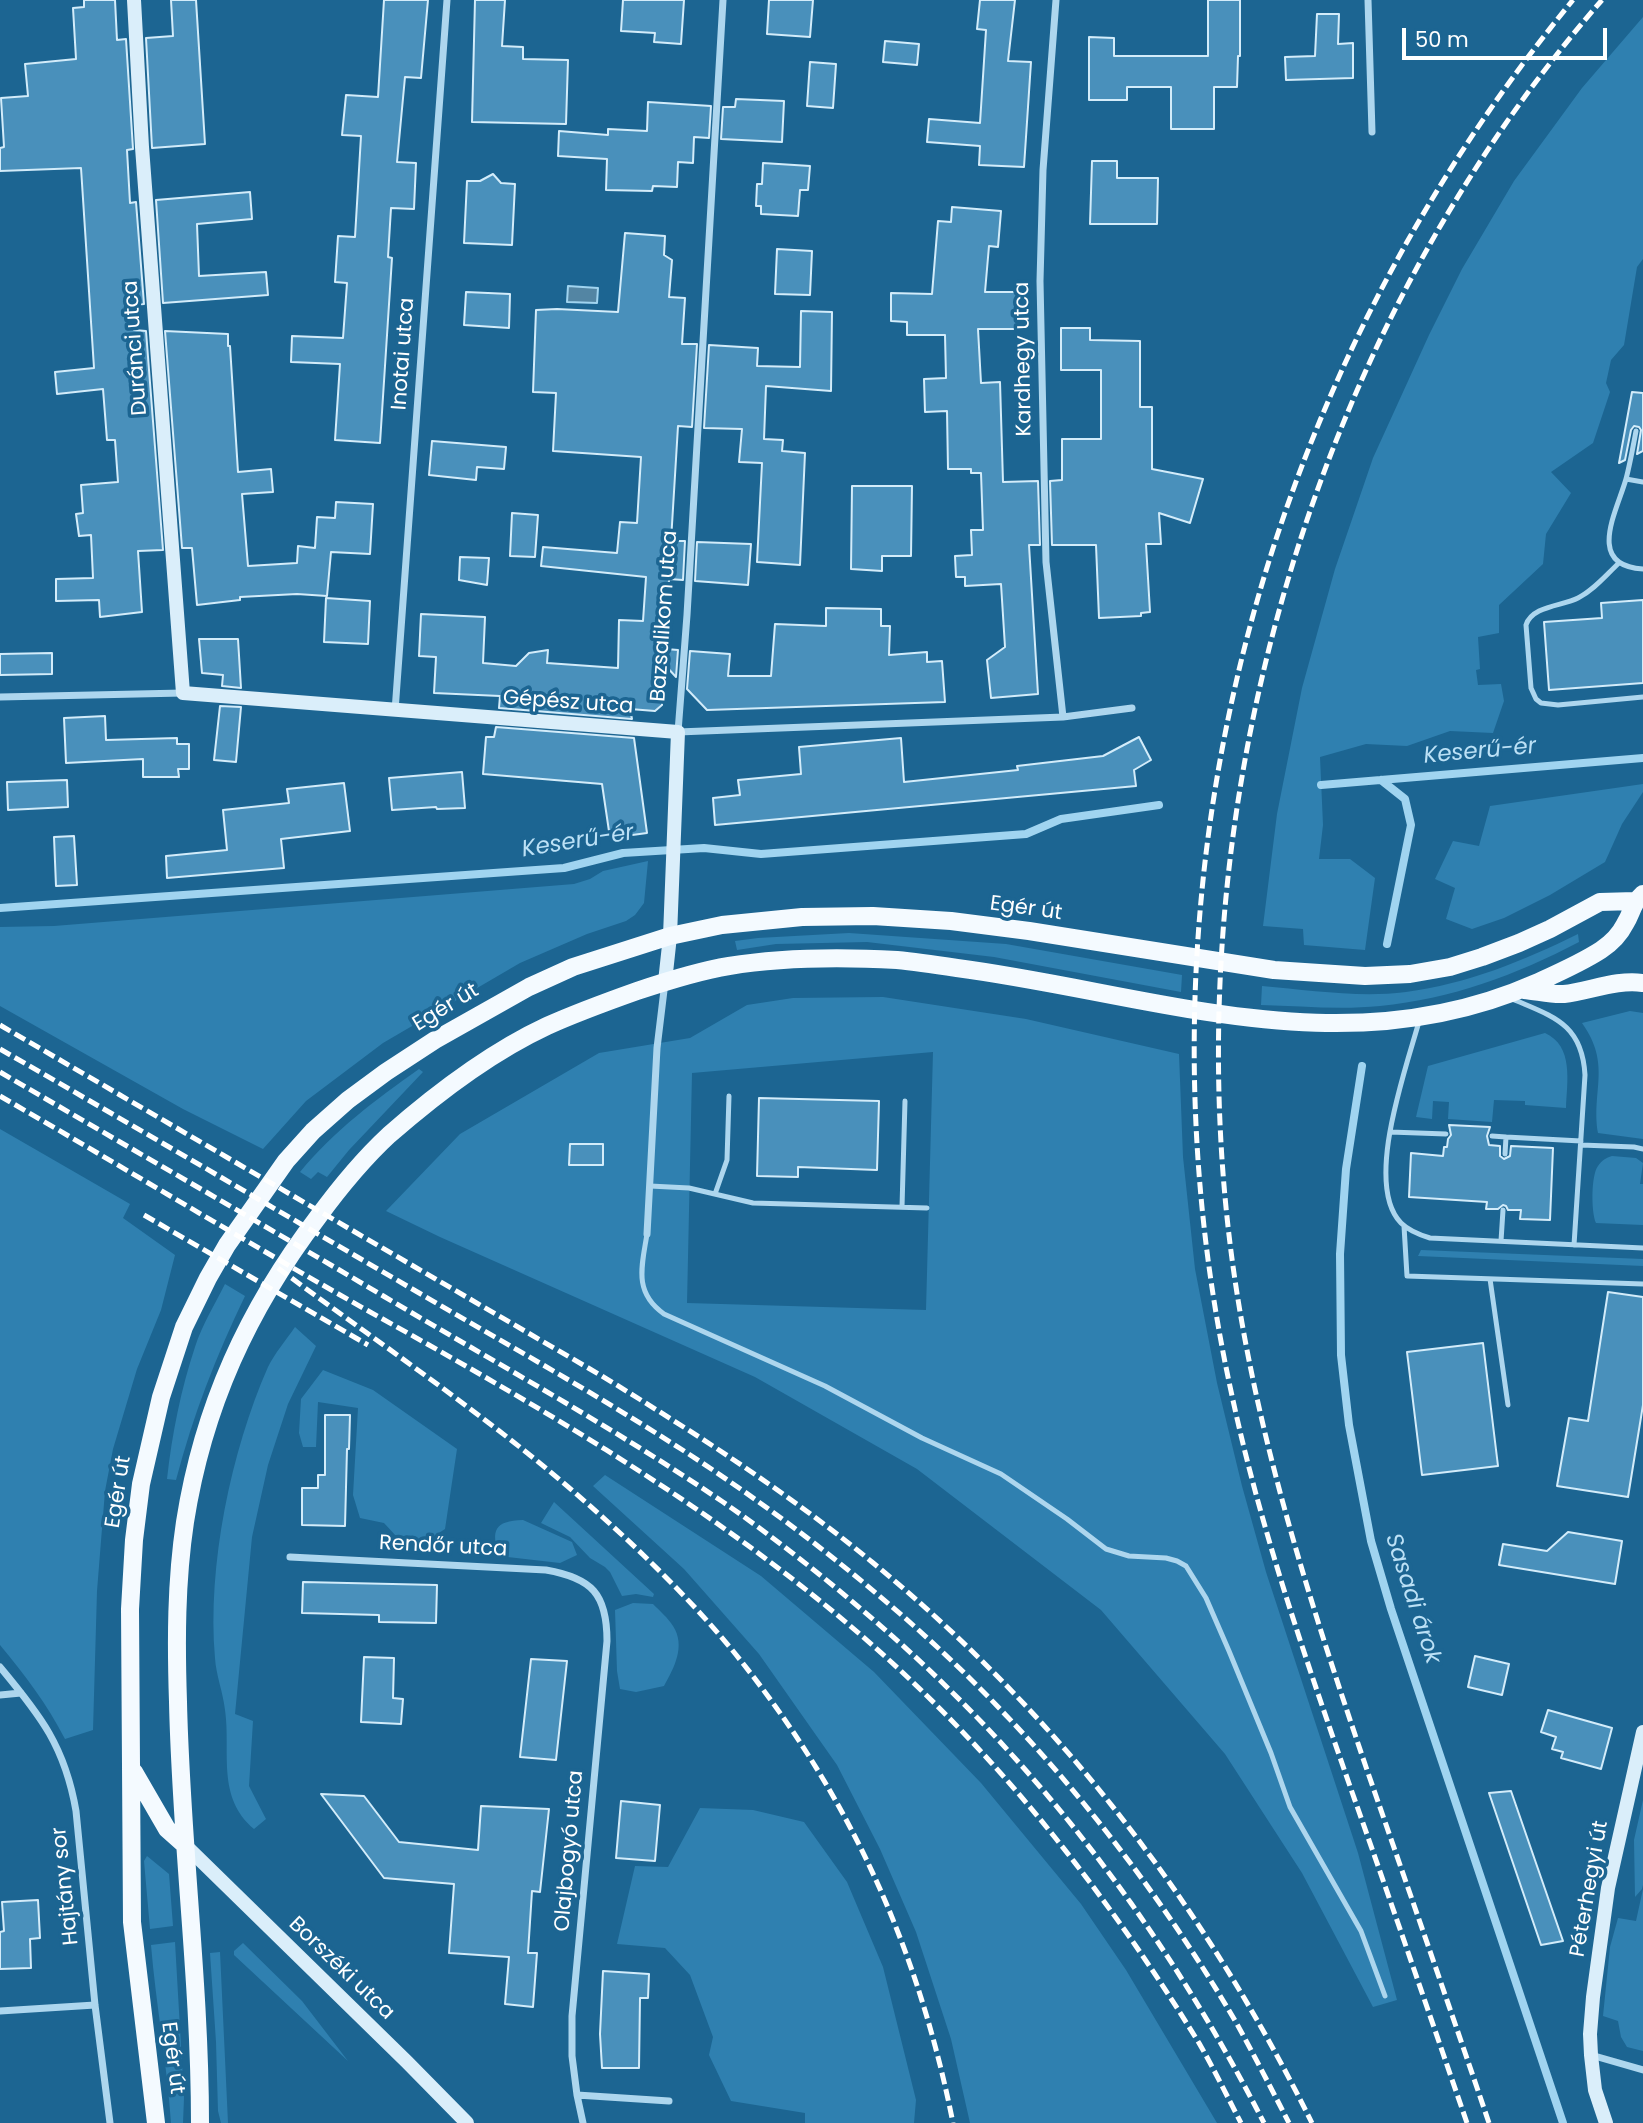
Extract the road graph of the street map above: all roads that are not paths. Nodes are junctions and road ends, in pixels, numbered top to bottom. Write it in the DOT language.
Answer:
graph roads {
  1 [pos="134,0"];
  2 [pos="447,0"];
  3 [pos="723,0"];
  4 [pos="1056,0"];
  5 [pos="1368,0"];
  6 [pos="1372,132"];
  7 [pos="1636,432"];
  8 [pos="1626,479"];
  9 [pos="1643,482"];
  10 [pos="1619,562"];
  11 [pos="1643,569"];
  12 [pos="183,693"];
  13 [pos="0,696"];
  14 [pos="1643,697"];
  15 [pos="1132,708"];
  16 [pos="395,711"];
  17 [pos="1063,717"];
  18 [pos="678,732"];
  19 [pos="1640,900"];
  20 [pos="670,936"];
  21 [pos="665,982"];
  22 [pos="1643,983"];
  23 [pos="1513,993"];
  24 [pos="1420,1017"];
  25 [pos="729,1096"];
  26 [pos="905,1101"];
  27 [pos="1390,1132"];
  28 [pos="1446,1134"];
  29 [pos="1492,1136"];
  30 [pos="1506,1137"];
  31 [pos="1581,1143"];
  32 [pos="1643,1149"];
  33 [pos="1505,1154"];
  34 [pos="650,1186"];
  35 [pos="715,1194"];
  36 [pos="902,1207"];
  37 [pos="927,1208"];
  38 [pos="1503,1210"];
  39 [pos="1404,1226"];
  40 [pos="647,1234"];
  41 [pos="1501,1241"];
  42 [pos="1574,1245"];
  43 [pos="1643,1248"];
  44 [pos="1490,1279"];
  45 [pos="1643,1284"];
  46 [pos="1508,1405"];
  47 [pos="290,1557"];
  48 [pos="590,1585"];
  49 [pos="0,1667"];
  50 [pos="21,1693"];
  51 [pos="0,1695"];
  52 [pos="1643,1732"];
  53 [pos="132,1769"];
  54 [pos="185,1845"];
  55 [pos="1385,1996"];
  56 [pos="95,2005"];
  57 [pos="0,2011"];
  58 [pos="1591,2056"];
  59 [pos="1643,2070"];
  60 [pos="577,2095"];
  61 [pos="669,2101"];
  62 [pos="110,2123"];
  63 [pos="156,2123"];
  64 [pos="200,2123"];
  65 [pos="467,2123"];
  66 [pos="583,2123"];
  67 [pos="1606,2123"];
  1 -- 12 [label="street, Duránci utca"];
  2 -- 16 [label="street, Inotai utca"];
  3 -- 18 [label="street, Bazsalikom utca"];
  4 -- 17 [label="street, Kardhegy utca"];
  5 -- 6 [label="street"];
  7 -- 8 [label="lane"];
  8 -- 9 [label="lane"];
  8 -- 10 [label="lane"];
  10 -- 11 [label="lane"];
  10 -- 14 [label="lane"];
  12 -- 13 [label="street, Gépész utca"];
  12 -- 16 [label="street, Gépész utca"];
  15 -- 17 [label="street, Gépész utca"];
  16 -- 18 [label="street, Gépész utca"];
  17 -- 18 [label="street, Gépész utca"];
  18 -- 20 [label="street, Bazsalikom utca"];
  19 -- 20 [label="main road, Egér út"];
  19 -- 23 [label="main road, Egér út"];
  20 -- 21 [label="street, Bazsalikom utca"];
  20 -- 53 [label="main road, Egér út"];
  21 -- 24 [label="main road, Egér út"];
  21 -- 34 [label="street, Bazsalikom utca"];
  21 -- 54 [label="main road, Egér út"];
  22 -- 23 [label="main road"];
  23 -- 24 [label="main road, Egér út"];
  23 -- 31 [label="lane"];
  24 -- 27 [label="lane"];
  25 -- 35 [label="lane"];
  26 -- 36 [label="lane"];
  27 -- 28 [label="lane"];
  27 -- 39 [label="lane"];
  29 -- 30 [label="lane"];
  30 -- 31 [label="lane"];
  30 -- 33 [label="lane"];
  31 -- 32 [label="lane"];
  31 -- 42 [label="lane"];
  34 -- 35 [label="lane"];
  34 -- 40 [label="street, Bazsalikom utca"];
  35 -- 36 [label="lane"];
  36 -- 37 [label="lane"];
  38 -- 41 [label="lane"];
  39 -- 41 [label="lane"];
  39 -- 44 [label="lane"];
  40 -- 55 [label="lane"];
  41 -- 42 [label="lane"];
  42 -- 43 [label="lane"];
  44 -- 45 [label="lane"];
  44 -- 46 [label="lane"];
  47 -- 48 [label="street, Rendőr utca"];
  48 -- 60 [label="street, Olajbogyó utca"];
  49 -- 50 [label="street, Hajtány sor"];
  50 -- 51 [label="street"];
  50 -- 56 [label="street, Hajtány sor"];
  52 -- 58 [label="street, Péterhegyi út"];
  53 -- 54 [label="main road"];
  53 -- 63 [label="main road, Egér út"];
  54 -- 64 [label="main road, Egér út"];
  54 -- 65 [label="street, Borszéki utca"];
  56 -- 57 [label="street"];
  56 -- 62 [label="street, Hajtány sor"];
  58 -- 59 [label="street"];
  58 -- 67 [label="street, Péterhegyi út"];
  60 -- 61 [label="street"];
  60 -- 66 [label="street, Olajbogyó utca"];
}
